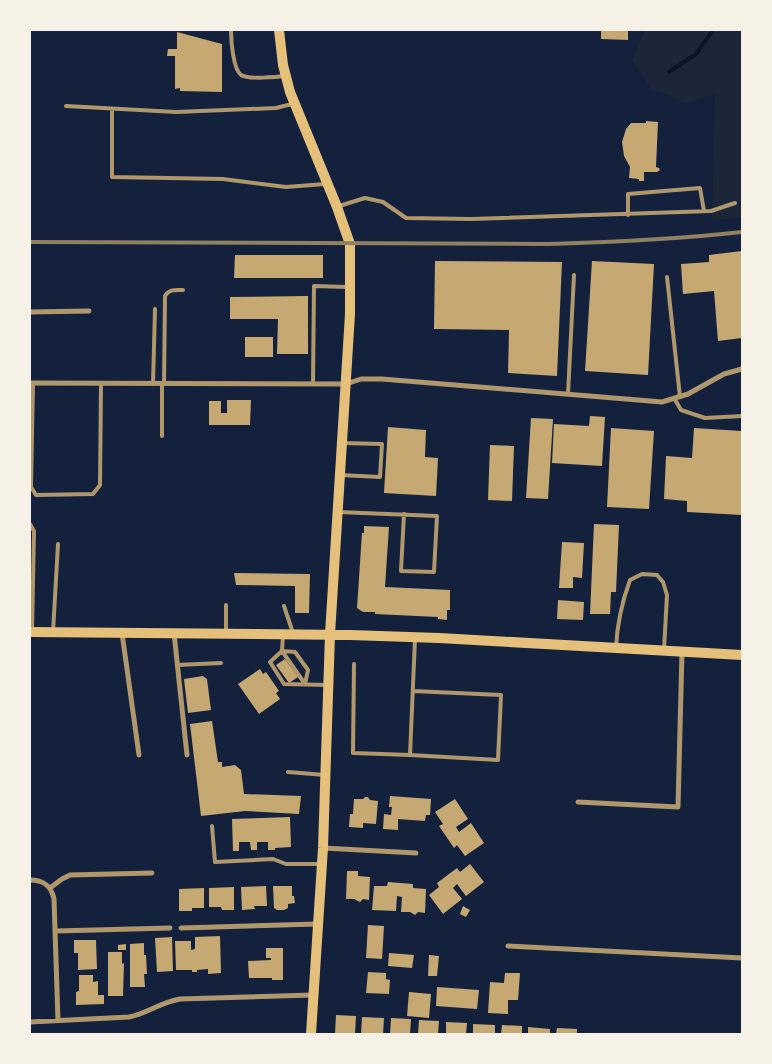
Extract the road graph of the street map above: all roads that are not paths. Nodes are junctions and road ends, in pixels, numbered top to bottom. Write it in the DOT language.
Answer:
graph roads {
  1 [pos="231,30"];
  2 [pos="278,30"];
  3 [pos="286,76"];
  4 [pos="295,104"];
  5 [pos="66,106"];
  6 [pos="112,109"];
  7 [pos="328,184"];
  8 [pos="735,203"];
  9 [pos="337,207"];
  10 [pos="704,211"];
  11 [pos="628,214"];
  12 [pos="574,275"];
  13 [pos="667,277"];
  14 [pos="350,287"];
  15 [pos="182,290"];
  16 [pos="155,310"];
  17 [pos="89,311"];
  18 [pos="30,312"];
  19 [pos="742,369"];
  20 [pos="31,383"];
  21 [pos="101,384"];
  22 [pos="153,384"];
  23 [pos="163,384"];
  24 [pos="313,384"];
  25 [pos="346,384"];
  26 [pos="568,394"];
  27 [pos="680,397"];
  28 [pos="674,398"];
  29 [pos="742,416"];
  30 [pos="162,436"];
  31 [pos="342,443"];
  32 [pos="340,475"];
  33 [pos="338,512"];
  34 [pos="404,514"];
  35 [pos="30,524"];
  36 [pos="58,544"];
  37 [pos="226,605"];
  38 [pos="284,606"];
  39 [pos="31,632"];
  40 [pos="53,632"];
  41 [pos="174,632"];
  42 [pos="122,633"];
  43 [pos="226,633"];
  44 [pos="288,633"];
  45 [pos="330,634"];
  46 [pos="415,637"];
  47 [pos="616,648"];
  48 [pos="664,650"];
  49 [pos="282,651"];
  50 [pos="682,652"];
  51 [pos="742,655"];
  52 [pos="221,663"];
  53 [pos="354,664"];
  54 [pos="177,665"];
  55 [pos="305,684"];
  56 [pos="328,685"];
  57 [pos="413,691"];
  58 [pos="139,755"];
  59 [pos="187,755"];
  60 [pos="410,755"];
  61 [pos="288,772"];
  62 [pos="325,775"];
  63 [pos="578,802"];
  64 [pos="212,826"];
  65 [pos="322,848"];
  66 [pos="416,853"];
  67 [pos="322,864"];
  68 [pos="152,873"];
  69 [pos="30,880"];
  70 [pos="50,888"];
  71 [pos="318,924"];
  72 [pos="170,928"];
  73 [pos="181,928"];
  74 [pos="56,931"];
  75 [pos="508,946"];
  76 [pos="742,958"];
  77 [pos="314,995"];
  78 [pos="58,1021"];
  79 [pos="30,1022"];
  80 [pos="311,1034"];
  1 -- 3 [label="lane"];
  2 -- 3 [label="main road"];
  3 -- 4 [label="main road"];
  4 -- 6 [label="lane"];
  4 -- 7 [label="main road"];
  5 -- 6 [label="lane"];
  6 -- 7 [label="lane"];
  7 -- 9 [label="main road"];
  8 -- 10 [label="lane"];
  9 -- 11 [label="lane"];
  9 -- 14 [label="main road"];
  10 -- 11 [label="lane"];
  10 -- 11 [label="lane"];
  12 -- 26 [label="lane"];
  13 -- 27 [label="lane"];
  14 -- 24 [label="lane"];
  14 -- 25 [label="main road"];
  15 -- 23 [label="lane"];
  16 -- 22 [label="lane"];
  17 -- 18 [label="street"];
  19 -- 27 [label="street"];
  20 -- 21 [label="street"];
  20 -- 21 [label="lane"];
  21 -- 22 [label="street"];
  22 -- 23 [label="street"];
  23 -- 24 [label="street"];
  23 -- 30 [label="lane"];
  24 -- 25 [label="street"];
  25 -- 26 [label="street"];
  25 -- 31 [label="main road"];
  26 -- 28 [label="street"];
  27 -- 28 [label="street"];
  28 -- 29 [label="lane"];
  31 -- 32 [label="main road"];
  31 -- 32 [label="lane"];
  32 -- 33 [label="main road"];
  33 -- 34 [label="lane"];
  33 -- 45 [label="main road"];
  34 -- 34 [label="lane"];
  35 -- 39 [label="lane"];
  36 -- 40 [label="lane"];
  37 -- 43 [label="lane"];
  38 -- 44 [label="lane"];
  39 -- 40 [label="main road"];
  40 -- 42 [label="main road"];
  41 -- 42 [label="main road"];
  41 -- 43 [label="main road"];
  41 -- 54 [label="street"];
  42 -- 58 [label="street"];
  43 -- 44 [label="main road"];
  44 -- 45 [label="main road"];
  44 -- 49 [label="lane"];
  45 -- 46 [label="main road"];
  45 -- 56 [label="main road"];
  46 -- 47 [label="main road"];
  46 -- 57 [label="lane"];
  47 -- 48 [label="main road"];
  47 -- 48 [label="lane"];
  48 -- 50 [label="main road"];
  49 -- 55 [label="lane"];
  49 -- 55 [label="lane"];
  49 -- 55 [label="lane"];
  50 -- 51 [label="main road"];
  50 -- 63 [label="street"];
  52 -- 54 [label="lane"];
  53 -- 60 [label="lane"];
  54 -- 59 [label="street"];
  55 -- 56 [label="lane"];
  56 -- 62 [label="main road"];
  57 -- 60 [label="lane"];
  57 -- 60 [label="lane"];
  61 -- 62 [label="lane"];
  62 -- 65 [label="main road"];
  64 -- 67 [label="lane"];
  65 -- 66 [label="street"];
  65 -- 67 [label="main road"];
  67 -- 71 [label="main road"];
  68 -- 70 [label="street"];
  69 -- 70 [label="street"];
  70 -- 74 [label="street"];
  71 -- 73 [label="street"];
  71 -- 77 [label="main road"];
  72 -- 74 [label="street"];
  74 -- 78 [label="street"];
  75 -- 76 [label="street"];
  77 -- 78 [label="street"];
  77 -- 80 [label="main road"];
  78 -- 79 [label="street"];
}
